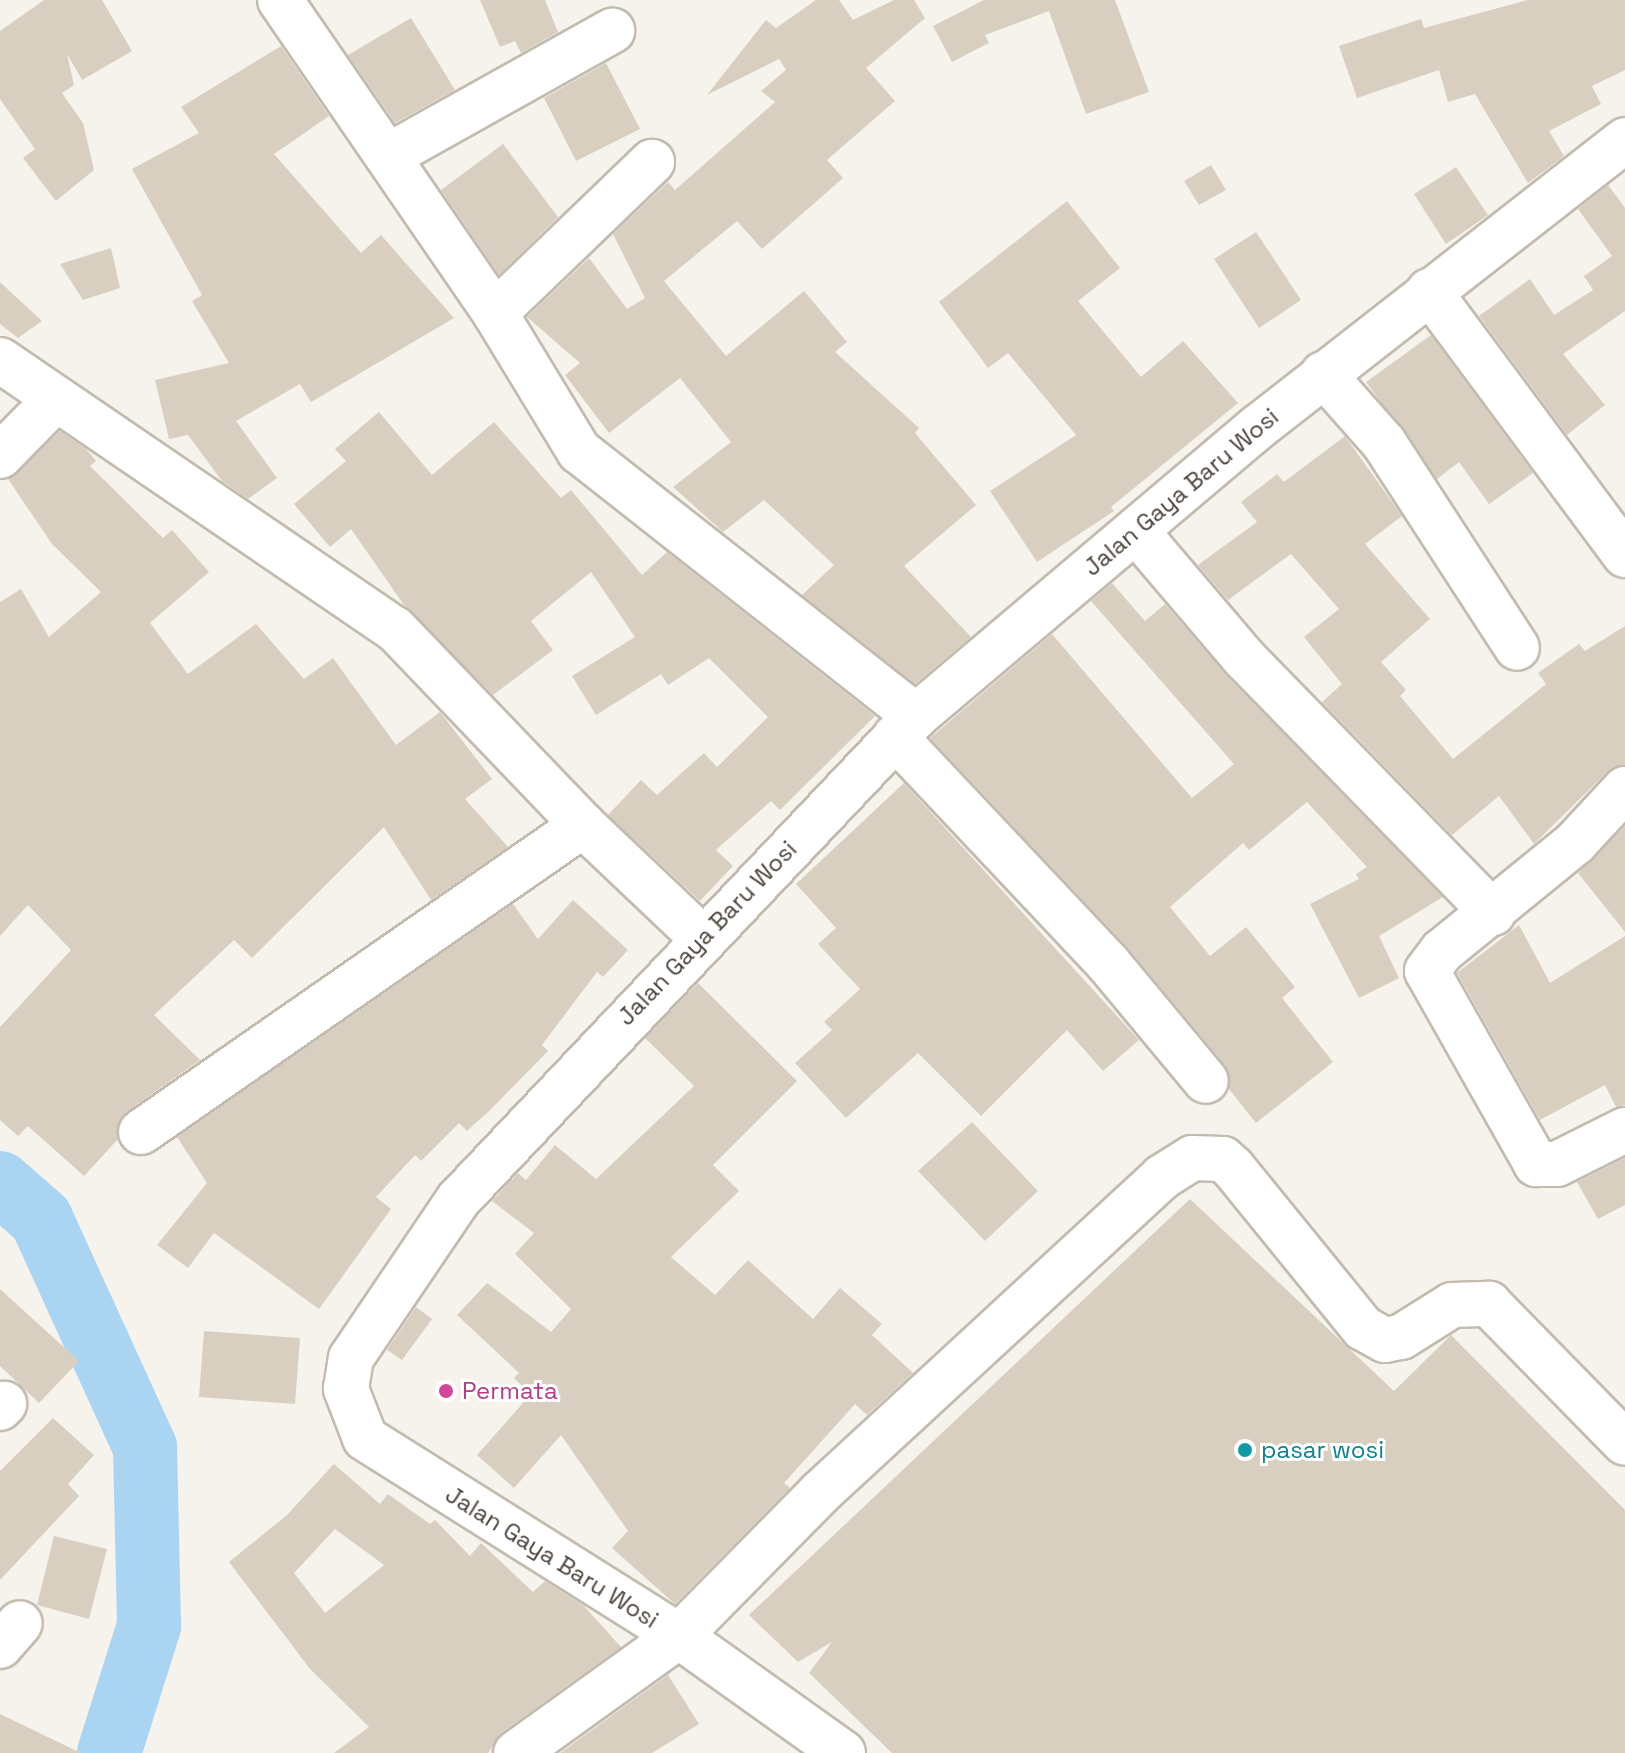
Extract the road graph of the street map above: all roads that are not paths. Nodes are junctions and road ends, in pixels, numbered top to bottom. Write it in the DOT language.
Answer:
graph roads {
  1 [pos="280,0"];
  2 [pos="612,31"];
  3 [pos="1625,140"];
  4 [pos="388,156"];
  5 [pos="652,162"];
  6 [pos="1429,291"];
  7 [pos="495,313"];
  8 [pos="0,360"];
  9 [pos="1323,374"];
  10 [pos="54,401"];
  11 [pos="0,456"];
  12 [pos="1136,531"];
  13 [pos="1623,549"];
  14 [pos="1517,648"];
  15 [pos="906,726"];
  16 [pos="1625,789"];
  17 [pos="583,825"];
  18 [pos="1493,913"];
  19 [pos="701,937"];
  20 [pos="1206,1081"];
  21 [pos="1625,1130"];
  22 [pos="141,1132"];
  23 [pos="1625,1443"];
  24 [pos="679,1636"];
  25 [pos="516,1753"];
  26 [pos="843,1753"];
  1 -- 4 [label="street"];
  2 -- 4 [label="street"];
  3 -- 6 [label="street, Jalan Gaya Baru Wosi"];
  4 -- 7 [label="street"];
  5 -- 7 [label="street"];
  6 -- 9 [label="street, Jalan Gaya Baru Wosi"];
  6 -- 13 [label="street"];
  7 -- 15 [label="street"];
  8 -- 10 [label="street"];
  9 -- 12 [label="street, Jalan Gaya Baru Wosi"];
  9 -- 14 [label="street"];
  10 -- 11 [label="street"];
  10 -- 17 [label="street"];
  12 -- 15 [label="street, Jalan Gaya Baru Wosi"];
  12 -- 18 [label="street"];
  15 -- 19 [label="street, Jalan Gaya Baru Wosi"];
  15 -- 20 [label="street"];
  16 -- 18 [label="street"];
  17 -- 19 [label="street"];
  17 -- 22 [label="street"];
  18 -- 21 [label="street"];
  19 -- 24 [label="street, Jalan Gaya Baru Wosi"];
  23 -- 24 [label="street"];
  24 -- 25 [label="street"];
  24 -- 26 [label="street, Jalan Gaya Baru Wosi"];
}
